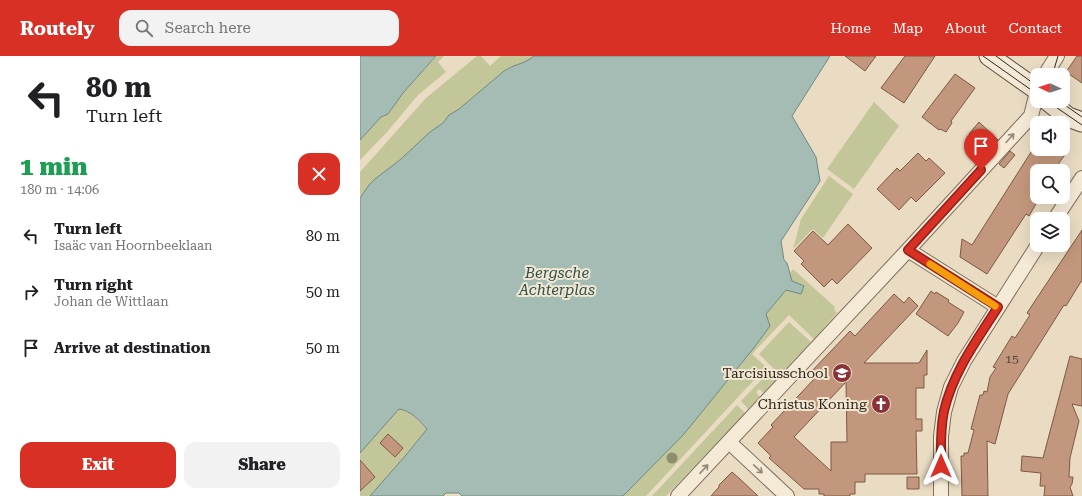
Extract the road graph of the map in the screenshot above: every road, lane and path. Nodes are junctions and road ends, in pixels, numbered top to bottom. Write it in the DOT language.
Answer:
graph roads {
  1 [pos="989,56"];
  2 [pos="1057,56"];
  3 [pos="1049,68"];
  4 [pos="1030,86"];
  5 [pos="1033,108"];
  6 [pos="1057,108"];
  7 [pos="1066,108"];
  8 [pos="1081,122"];
  9 [pos="1082,178"];
  10 [pos="1060,212"];
  11 [pos="908,250"];
  12 [pos="1033,252"];
  13 [pos="998,307"];
  14 [pos="729,442"];
  15 [pos="678,496"];
  16 [pos="787,496"];
  17 [pos="941,496"];
  1 -- 4 [label="street"];
  2 -- 3 [label="street"];
  11 -- 5 [label="street, one-way"];
  6 -- 8 [label="street"];
  7 -- 8 [label="street"];
  9 -- 10 [label="street"];
  11 -- 13 [label="street"];
  11 -- 14 [label="street"];
  12 -- 13 [label="street"];
  13 -- 17 [label="street"];
  15 -- 14 [label="street, one-way"];
  14 -- 16 [label="street, one-way"];
}
